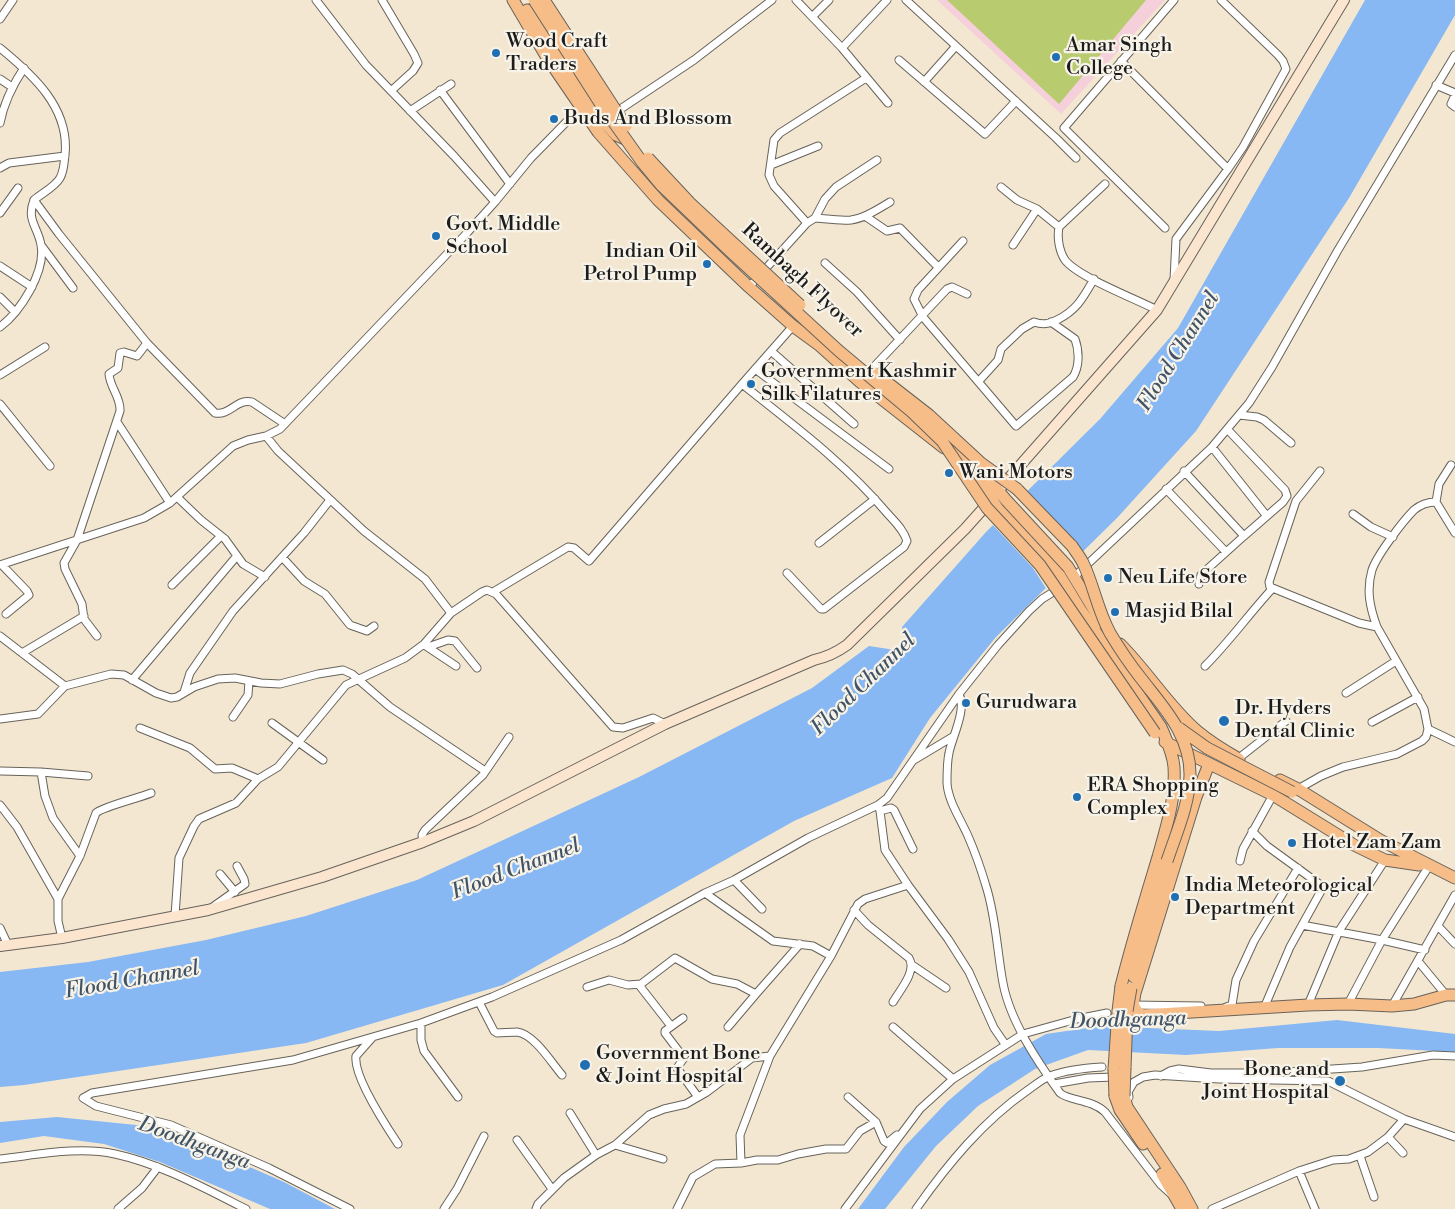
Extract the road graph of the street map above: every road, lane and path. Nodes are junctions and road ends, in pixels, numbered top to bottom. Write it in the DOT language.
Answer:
graph roads {
  1 [pos="13,0"];
  2 [pos="316,0"];
  3 [pos="382,0"];
  4 [pos="513,0"];
  5 [pos="521,0"];
  6 [pos="534,0"];
  7 [pos="539,0"];
  8 [pos="544,0"];
  9 [pos="772,0"];
  10 [pos="796,0"];
  11 [pos="829,0"];
  12 [pos="887,0"];
  13 [pos="906,0"];
  14 [pos="1174,0"];
  15 [pos="1221,0"];
  16 [pos="1344,0"];
  17 [pos="812,16"];
  18 [pos="0,19"];
  19 [pos="956,46"];
  20 [pos="0,48"];
  21 [pos="842,48"];
  22 [pos="1455,56"];
  23 [pos="898,60"];
  24 [pos="1121,61"];
  25 [pos="24,68"];
  26 [pos="866,78"];
  27 [pos="0,79"];
  28 [pos="924,82"];
  29 [pos="451,84"];
  30 [pos="1436,85"];
  31 [pos="12,87"];
  32 [pos="440,90"];
  33 [pos="391,91"];
  34 [pos="1455,94"];
  35 [pos="1016,101"];
  36 [pos="888,103"];
  37 [pos="581,107"];
  38 [pos="1455,107"];
  39 [pos="410,111"];
  40 [pos="616,112"];
  41 [pos="0,123"];
  42 [pos="625,139"];
  43 [pos="818,146"];
  44 [pos="65,156"];
  45 [pos="1076,158"];
  46 [pos="877,160"];
  47 [pos="771,164"];
  48 [pos="0,168"];
  49 [pos="1228,169"];
  50 [pos="510,184"];
  51 [pos="1105,184"];
  52 [pos="1000,187"];
  53 [pos="18,188"];
  54 [pos="34,200"];
  55 [pos="495,202"];
  56 [pos="890,202"];
  57 [pos="1037,209"];
  58 [pos="0,213"];
  59 [pos="865,216"];
  60 [pos="815,218"];
  61 [pos="808,223"];
  62 [pos="1059,227"];
  63 [pos="1165,228"];
  64 [pos="963,241"];
  65 [pos="42,245"];
  66 [pos="1013,245"];
  67 [pos="825,263"];
  68 [pos="0,266"];
  69 [pos="938,266"];
  70 [pos="760,275"];
  71 [pos="1094,280"];
  72 [pos="1174,284"];
  73 [pos="32,287"];
  74 [pos="749,287"];
  75 [pos="74,288"];
  76 [pos="967,294"];
  77 [pos="0,297"];
  78 [pos="1157,310"];
  79 [pos="15,312"];
  80 [pos="922,317"];
  81 [pos="1051,322"];
  82 [pos="794,326"];
  83 [pos="0,327"];
  84 [pos="900,340"];
  85 [pos="147,343"];
  86 [pos="45,347"];
  87 [pos="771,351"];
  88 [pos="755,369"];
  89 [pos="869,372"];
  90 [pos="0,375"];
  91 [pos="979,381"];
  92 [pos="860,382"];
  93 [pos="742,384"];
  94 [pos="1,406"];
  95 [pos="1239,415"];
  96 [pos="117,422"];
  97 [pos="285,424"];
  98 [pos="854,424"];
  99 [pos="1228,430"];
  100 [pos="266,436"];
  101 [pos="1291,443"];
  102 [pos="1212,446"];
  103 [pos="1451,465"];
  104 [pos="50,466"];
  105 [pos="889,470"];
  106 [pos="1184,471"];
  107 [pos="1320,472"];
  108 [pos="1166,488"];
  109 [pos="995,495"];
  110 [pos="177,497"];
  111 [pos="875,498"];
  112 [pos="330,500"];
  113 [pos="1436,502"];
  114 [pos="170,503"];
  115 [pos="1002,504"];
  116 [pos="1353,514"];
  117 [pos="1266,516"];
  118 [pos="1455,533"];
  119 [pos="221,536"];
  120 [pos="1244,536"];
  121 [pos="1393,537"];
  122 [pos="77,540"];
  123 [pos="820,543"];
  124 [pos="1226,552"];
  125 [pos="236,557"];
  126 [pos="282,558"];
  127 [pos="1,565"];
  128 [pos="1072,572"];
  129 [pos="787,574"];
  130 [pos="265,577"];
  131 [pos="1063,580"];
  132 [pos="1199,584"];
  133 [pos="172,585"];
  134 [pos="1272,589"];
  135 [pos="493,592"];
  136 [pos="452,613"];
  137 [pos="6,614"];
  138 [pos="84,616"];
  139 [pos="374,626"];
  140 [pos="1377,627"];
  141 [pos="0,636"];
  142 [pos="97,636"];
  143 [pos="426,645"];
  144 [pos="22,652"];
  145 [pos="1396,661"];
  146 [pos="456,666"];
  147 [pos="1205,666"];
  148 [pos="477,668"];
  149 [pos="357,678"];
  150 [pos="132,680"];
  151 [pos="249,681"];
  152 [pos="65,686"];
  153 [pos="184,692"];
  154 [pos="1346,693"];
  155 [pos="959,694"];
  156 [pos="1418,697"];
  157 [pos="233,717"];
  158 [pos="0,719"];
  159 [pos="1286,721"];
  160 [pos="1372,722"];
  161 [pos="272,723"];
  162 [pos="665,724"];
  163 [pos="1178,727"];
  164 [pos="140,728"];
  165 [pos="1428,729"];
  166 [pos="954,736"];
  167 [pos="509,737"];
  168 [pos="1455,742"];
  169 [pos="298,743"];
  170 [pos="1168,744"];
  171 [pos="1239,758"];
  172 [pos="322,760"];
  173 [pos="912,762"];
  174 [pos="1207,764"];
  175 [pos="1250,764"];
  176 [pos="0,771"];
  177 [pos="485,771"];
  178 [pos="41,772"];
  179 [pos="88,776"];
  180 [pos="258,779"];
  181 [pos="1244,782"];
  182 [pos="1295,790"];
  183 [pos="151,793"];
  184 [pos="1273,795"];
  185 [pos="0,805"];
  186 [pos="879,808"];
  187 [pos="1252,831"];
  188 [pos="423,842"];
  189 [pos="913,849"];
  190 [pos="80,856"];
  191 [pos="1385,860"];
  192 [pos="1240,861"];
  193 [pos="237,866"];
  194 [pos="1428,866"];
  195 [pos="1298,868"];
  196 [pos="220,874"];
  197 [pos="1455,878"];
  198 [pos="734,880"];
  199 [pos="908,885"];
  200 [pos="235,892"];
  201 [pos="705,893"];
  202 [pos="1455,895"];
  203 [pos="58,899"];
  204 [pos="762,909"];
  205 [pos="208,910"];
  206 [pos="854,910"];
  207 [pos="175,916"];
  208 [pos="1302,925"];
  209 [pos="1438,926"];
  210 [pos="1146,927"];
  211 [pos="0,928"];
  212 [pos="1339,931"];
  213 [pos="62,938"];
  214 [pos="1382,940"];
  215 [pos="800,944"];
  216 [pos="1455,944"];
  217 [pos="4,945"];
  218 [pos="1425,950"];
  219 [pos="830,956"];
  220 [pos="1418,961"];
  221 [pos="912,965"];
  222 [pos="639,985"];
  223 [pos="587,987"];
  224 [pos="1126,987"];
  225 [pos="946,988"];
  226 [pos="756,994"];
  227 [pos="1451,995"];
  228 [pos="479,1002"];
  229 [pos="893,1002"];
  230 [pos="1348,1004"];
  231 [pos="1308,1005"];
  232 [pos="1131,1006"];
  233 [pos="1392,1006"];
  234 [pos="1264,1008"];
  235 [pos="1113,1012"];
  236 [pos="683,1018"];
  237 [pos="421,1023"];
  238 [pos="671,1026"];
  239 [pos="893,1027"];
  240 [pos="728,1028"];
  241 [pos="1023,1035"];
  242 [pos="372,1038"];
  243 [pos="1005,1044"];
  244 [pos="770,1056"];
  245 [pos="1455,1056"];
  246 [pos="1102,1068"];
  247 [pos="562,1075"];
  248 [pos="1049,1076"];
  249 [pos="1119,1076"];
  250 [pos="1161,1076"];
  251 [pos="1143,1077"];
  252 [pos="952,1079"];
  253 [pos="1054,1084"];
  254 [pos="458,1097"];
  255 [pos="698,1097"];
  256 [pos="848,1097"];
  257 [pos="570,1112"];
  258 [pos="1404,1119"];
  259 [pos="876,1122"];
  260 [pos="907,1127"];
  261 [pos="484,1136"];
  262 [pos="1388,1137"];
  263 [pos="1455,1137"];
  264 [pos="517,1140"];
  265 [pos="398,1144"];
  266 [pos="615,1144"];
  267 [pos="1403,1153"];
  268 [pos="596,1155"];
  269 [pos="1360,1156"];
  270 [pos="0,1159"];
  271 [pos="663,1160"];
  272 [pos="741,1163"];
  273 [pos="158,1167"];
  274 [pos="1299,1170"];
  275 [pos="552,1189"];
  276 [pos="1178,1193"];
  277 [pos="1374,1197"];
  278 [pos="118,1209"];
  279 [pos="246,1209"];
  280 [pos="350,1209"];
  281 [pos="444,1209"];
  282 [pos="536,1209"];
  283 [pos="677,1209"];
  284 [pos="845,1209"];
  285 [pos="916,1209"];
  286 [pos="1182,1209"];
  287 [pos="1192,1209"];
  288 [pos="1212,1209"];
  289 [pos="1315,1209"];
  1 -- 18 [label="street"];
  2 -- 33 [label="street"];
  3 -- 33 [label="street"];
  4 -- 37 [label="main road"];
  5 -- 42 [label="main road"];
  6 -- 42 [label="main road, Rambagh Flyover, bridge"];
  7 -- 70 [label="main road"];
  8 -- 40 [label="main road, Rambagh Flyover, bridge"];
  9 -- 40 [label="street"];
  10 -- 17 [label="street"];
  11 -- 17 [label="street"];
  12 -- 21 [label="street"];
  13 -- 19 [label="street"];
  14 -- 24 [label="street"];
  15 -- 49 [label="street"];
  16 -- 72 [label="main road"];
  17 -- 21 [label="street"];
  19 -- 28 [label="street"];
  19 -- 35 [label="street"];
  20 -- 25 [label="street"];
  21 -- 26 [label="street"];
  22 -- 30 [label="street"];
  23 -- 28 [label="street"];
  24 -- 49 [label="street"];
  24 -- 63 [label="street"];
  25 -- 31 [label="street"];
  25 -- 44 [label="street"];
  26 -- 36 [label="street"];
  26 -- 47 [label="street"];
  27 -- 31 [label="street"];
  28 -- 35 [label="street"];
  29 -- 32 [label="street"];
  30 -- 34 [label="street"];
  30 -- 95 [label="street"];
  31 -- 41 [label="street"];
  32 -- 39 [label="street"];
  32 -- 50 [label="street"];
  33 -- 39 [label="street"];
  34 -- 38 [label="street"];
  35 -- 45 [label="street"];
  37 -- 50 [label="street"];
  37 -- 74 [label="main road"];
  39 -- 55 [label="street"];
  40 -- 163 [label="main road, Rambagh Flyover, bridge"];
  42 -- 170 [label="main road, Rambagh Flyover, bridge"];
  43 -- 47 [label="street"];
  44 -- 48 [label="street"];
  44 -- 54 [label="street"];
  46 -- 60 [label="street"];
  47 -- 61 [label="street"];
  49 -- 72 [label="street"];
  50 -- 55 [label="street"];
  51 -- 62 [label="street"];
  52 -- 57 [label="street"];
  53 -- 58 [label="street"];
  54 -- 65 [label="street"];
  54 -- 85 [label="street"];
  55 -- 97 [label="street"];
  56 -- 59 [label="street"];
  57 -- 62 [label="street"];
  57 -- 66 [label="street"];
  59 -- 60 [label="street"];
  59 -- 69 [label="street"];
  60 -- 61 [label="street"];
  61 -- 70 [label="street"];
  62 -- 71 [label="street"];
  64 -- 69 [label="street"];
  65 -- 73 [label="street"];
  65 -- 75 [label="street"];
  67 -- 84 [label="street"];
  68 -- 73 [label="street"];
  69 -- 80 [label="street"];
  70 -- 74 [label="street"];
  70 -- 89 [label="main road"];
  71 -- 78 [label="street"];
  71 -- 81 [label="street"];
  72 -- 78 [label="main road"];
  73 -- 79 [label="street"];
  74 -- 82 [label="main road"];
  76 -- 80 [label="street"];
  77 -- 79 [label="street"];
  78 -- 109 [label="main road"];
  79 -- 83 [label="street"];
  80 -- 84 [label="street"];
  80 -- 91 [label="street"];
  81 -- 91 [label="street"];
  81 -- 91 [label="street"];
  82 -- 87 [label="street"];
  82 -- 92 [label="main road"];
  84 -- 89 [label="street"];
  85 -- 96 [label="street"];
  85 -- 97 [label="street"];
  86 -- 90 [label="street"];
  87 -- 88 [label="street"];
  87 -- 98 [label="street"];
  88 -- 93 [label="street"];
  88 -- 105 [label="street"];
  89 -- 92 [label="street"];
  89 -- 109 [label="main road"];
  92 -- 109 [label="main road"];
  93 -- 111 [label="street"];
  93 -- 135 [label="street"];
  94 -- 104 [label="street"];
  95 -- 99 [label="street"];
  95 -- 101 [label="street"];
  96 -- 114 [label="street"];
  96 -- 122 [label="street"];
  97 -- 100 [label="street"];
  99 -- 102 [label="street"];
  99 -- 117 [label="street"];
  100 -- 110 [label="street"];
  100 -- 112 [label="street"];
  102 -- 106 [label="street"];
  102 -- 117 [label="street"];
  103 -- 113 [label="street"];
  106 -- 108 [label="street"];
  106 -- 120 [label="street"];
  107 -- 134 [label="street"];
  108 -- 124 [label="street"];
  108 -- 128 [label="street"];
  109 -- 115 [label="main road"];
  109 -- 162 [label="main road"];
  110 -- 114 [label="street"];
  110 -- 119 [label="street"];
  111 -- 123 [label="street"];
  111 -- 129 [label="street"];
  112 -- 126 [label="street"];
  112 -- 136 [label="street"];
  113 -- 118 [label="street"];
  113 -- 121 [label="street"];
  114 -- 122 [label="street"];
  115 -- 128 [label="main road"];
  115 -- 131 [label="main road"];
  116 -- 121 [label="street"];
  117 -- 120 [label="street"];
  119 -- 125 [label="street"];
  119 -- 133 [label="street"];
  120 -- 124 [label="street"];
  121 -- 140 [label="street"];
  122 -- 127 [label="street"];
  122 -- 138 [label="street"];
  124 -- 132 [label="street"];
  125 -- 130 [label="street"];
  125 -- 150 [label="street"];
  126 -- 130 [label="street"];
  126 -- 139 [label="street"];
  127 -- 137 [label="street"];
  128 -- 171 [label="main road"];
  130 -- 153 [label="street"];
  131 -- 155 [label="street"];
  131 -- 170 [label="main road"];
  134 -- 140 [label="street"];
  134 -- 147 [label="street"];
  135 -- 136 [label="street"];
  135 -- 162 [label="street"];
  136 -- 143 [label="street"];
  138 -- 142 [label="street"];
  138 -- 144 [label="street"];
  140 -- 145 [label="street"];
  141 -- 144 [label="street"];
  143 -- 146 [label="street"];
  143 -- 148 [label="street"];
  143 -- 149 [label="street"];
  144 -- 152 [label="street"];
  145 -- 154 [label="street"];
  145 -- 156 [label="street"];
  149 -- 151 [label="street"];
  149 -- 169 [label="street"];
  149 -- 177 [label="street"];
  150 -- 152 [label="street"];
  150 -- 153 [label="street"];
  151 -- 153 [label="street"];
  151 -- 157 [label="street"];
  152 -- 158 [label="street"];
  155 -- 166 [label="street"];
  155 -- 173 [label="street"];
  156 -- 160 [label="street"];
  156 -- 165 [label="street"];
  159 -- 171 [label="street"];
  161 -- 169 [label="street"];
  162 -- 188 [label="main road"];
  163 -- 182 [label="main road, bridge"];
  163 -- 210 [label="main road, Rambagh Flyover, bridge"];
  164 -- 180 [label="street"];
  165 -- 168 [label="street"];
  165 -- 182 [label="street"];
  166 -- 173 [label="street"];
  166 -- 241 [label="street"];
  167 -- 177 [label="street"];
  169 -- 172 [label="street"];
  169 -- 180 [label="street"];
  170 -- 174 [label="main road, Rambagh Flyover"];
  170 -- 224 [label="main road"];
  171 -- 175 [label="main road"];
  173 -- 186 [label="street"];
  174 -- 181 [label="main road, Rambagh Flyover"];
  174 -- 210 [label="main road"];
  174 -- 232 [label="main road"];
  175 -- 181 [label="main road"];
  175 -- 182 [label="main road"];
  176 -- 178 [label="street"];
  177 -- 188 [label="street"];
  178 -- 179 [label="street"];
  178 -- 190 [label="street"];
  180 -- 207 [label="street"];
  181 -- 184 [label="main road, Rambagh Flyover"];
  182 -- 194 [label="main road"];
  183 -- 190 [label="street"];
  184 -- 187 [label="street"];
  184 -- 191 [label="main road, Rambagh Flyover"];
  185 -- 203 [label="street"];
  186 -- 189 [label="street"];
  186 -- 198 [label="street"];
  186 -- 199 [label="street"];
  187 -- 192 [label="street"];
  187 -- 195 [label="street"];
  188 -- 205 [label="main road"];
  190 -- 203 [label="street"];
  191 -- 194 [label="main road, Rambagh Flyover"];
  191 -- 212 [label="street"];
  193 -- 200 [label="street"];
  194 -- 197 [label="main road"];
  194 -- 214 [label="street"];
  195 -- 208 [label="street"];
  195 -- 232 [label="street"];
  196 -- 200 [label="street"];
  198 -- 201 [label="street"];
  198 -- 204 [label="street"];
  199 -- 206 [label="street"];
  199 -- 243 [label="street"];
  200 -- 205 [label="street"];
  201 -- 215 [label="street"];
  201 -- 228 [label="street"];
  202 -- 209 [label="street"];
  203 -- 213 [label="street"];
  205 -- 207 [label="main road"];
  206 -- 219 [label="street"];
  206 -- 221 [label="street"];
  207 -- 213 [label="main road"];
  208 -- 212 [label="street"];
  208 -- 234 [label="street"];
  209 -- 216 [label="street"];
  209 -- 218 [label="street"];
  210 -- 224 [label="main road"];
  211 -- 217 [label="street"];
  212 -- 214 [label="street"];
  212 -- 231 [label="street"];
  213 -- 217 [label="main road"];
  214 -- 218 [label="street"];
  214 -- 230 [label="street"];
  215 -- 219 [label="street"];
  215 -- 226 [label="street"];
  218 -- 220 [label="street"];
  219 -- 244 [label="street"];
  220 -- 227 [label="street"];
  220 -- 233 [label="street"];
  221 -- 225 [label="street"];
  221 -- 229 [label="street"];
  222 -- 223 [label="street"];
  222 -- 226 [label="street"];
  222 -- 238 [label="street"];
  224 -- 235 [label="main road, bridge"];
  224 -- 249 [label="main road, bridge"];
  226 -- 240 [label="street"];
  227 -- 233 [label="main road"];
  228 -- 237 [label="street"];
  228 -- 247 [label="street"];
  230 -- 231 [label="main road"];
  230 -- 233 [label="main road"];
  231 -- 234 [label="main road"];
  232 -- 234 [label="main road"];
  235 -- 241 [label="street"];
  235 -- 249 [label="main road, bridge"];
  236 -- 238 [label="street"];
  237 -- 242 [label="street"];
  237 -- 254 [label="street"];
  238 -- 255 [label="street"];
  239 -- 252 [label="street"];
  241 -- 243 [label="street"];
  241 -- 248 [label="street"];
  242 -- 265 [label="street"];
  242 -- 280 [label="street"];
  243 -- 252 [label="street"];
  244 -- 255 [label="street"];
  244 -- 272 [label="street"];
  245 -- 250 [label="street"];
  246 -- 248 [label="street"];
  248 -- 253 [label="street"];
  248 -- 285 [label="street"];
  249 -- 251 [label="street"];
  249 -- 253 [label="street"];
  249 -- 276 [label="main road, bridge"];
  250 -- 251 [label="street"];
  250 -- 258 [label="street"];
  251 -- 276 [label="street"];
  252 -- 260 [label="street"];
  253 -- 276 [label="street"];
  255 -- 266 [label="street"];
  256 -- 259 [label="street"];
  257 -- 268 [label="street"];
  258 -- 262 [label="street"];
  258 -- 263 [label="street"];
  259 -- 260 [label="street"];
  259 -- 272 [label="street"];
  260 -- 284 [label="street"];
  261 -- 281 [label="street"];
  262 -- 267 [label="street"];
  262 -- 269 [label="street"];
  264 -- 275 [label="street"];
  266 -- 268 [label="street"];
  266 -- 271 [label="street"];
  268 -- 275 [label="street"];
  269 -- 274 [label="street"];
  269 -- 277 [label="street"];
  270 -- 273 [label="street"];
  272 -- 283 [label="street"];
  273 -- 278 [label="street"];
  273 -- 279 [label="street"];
  274 -- 288 [label="street"];
  274 -- 289 [label="street"];
  275 -- 282 [label="street"];
  276 -- 286 [label="main road"];
  276 -- 287 [label="main road"];
}
